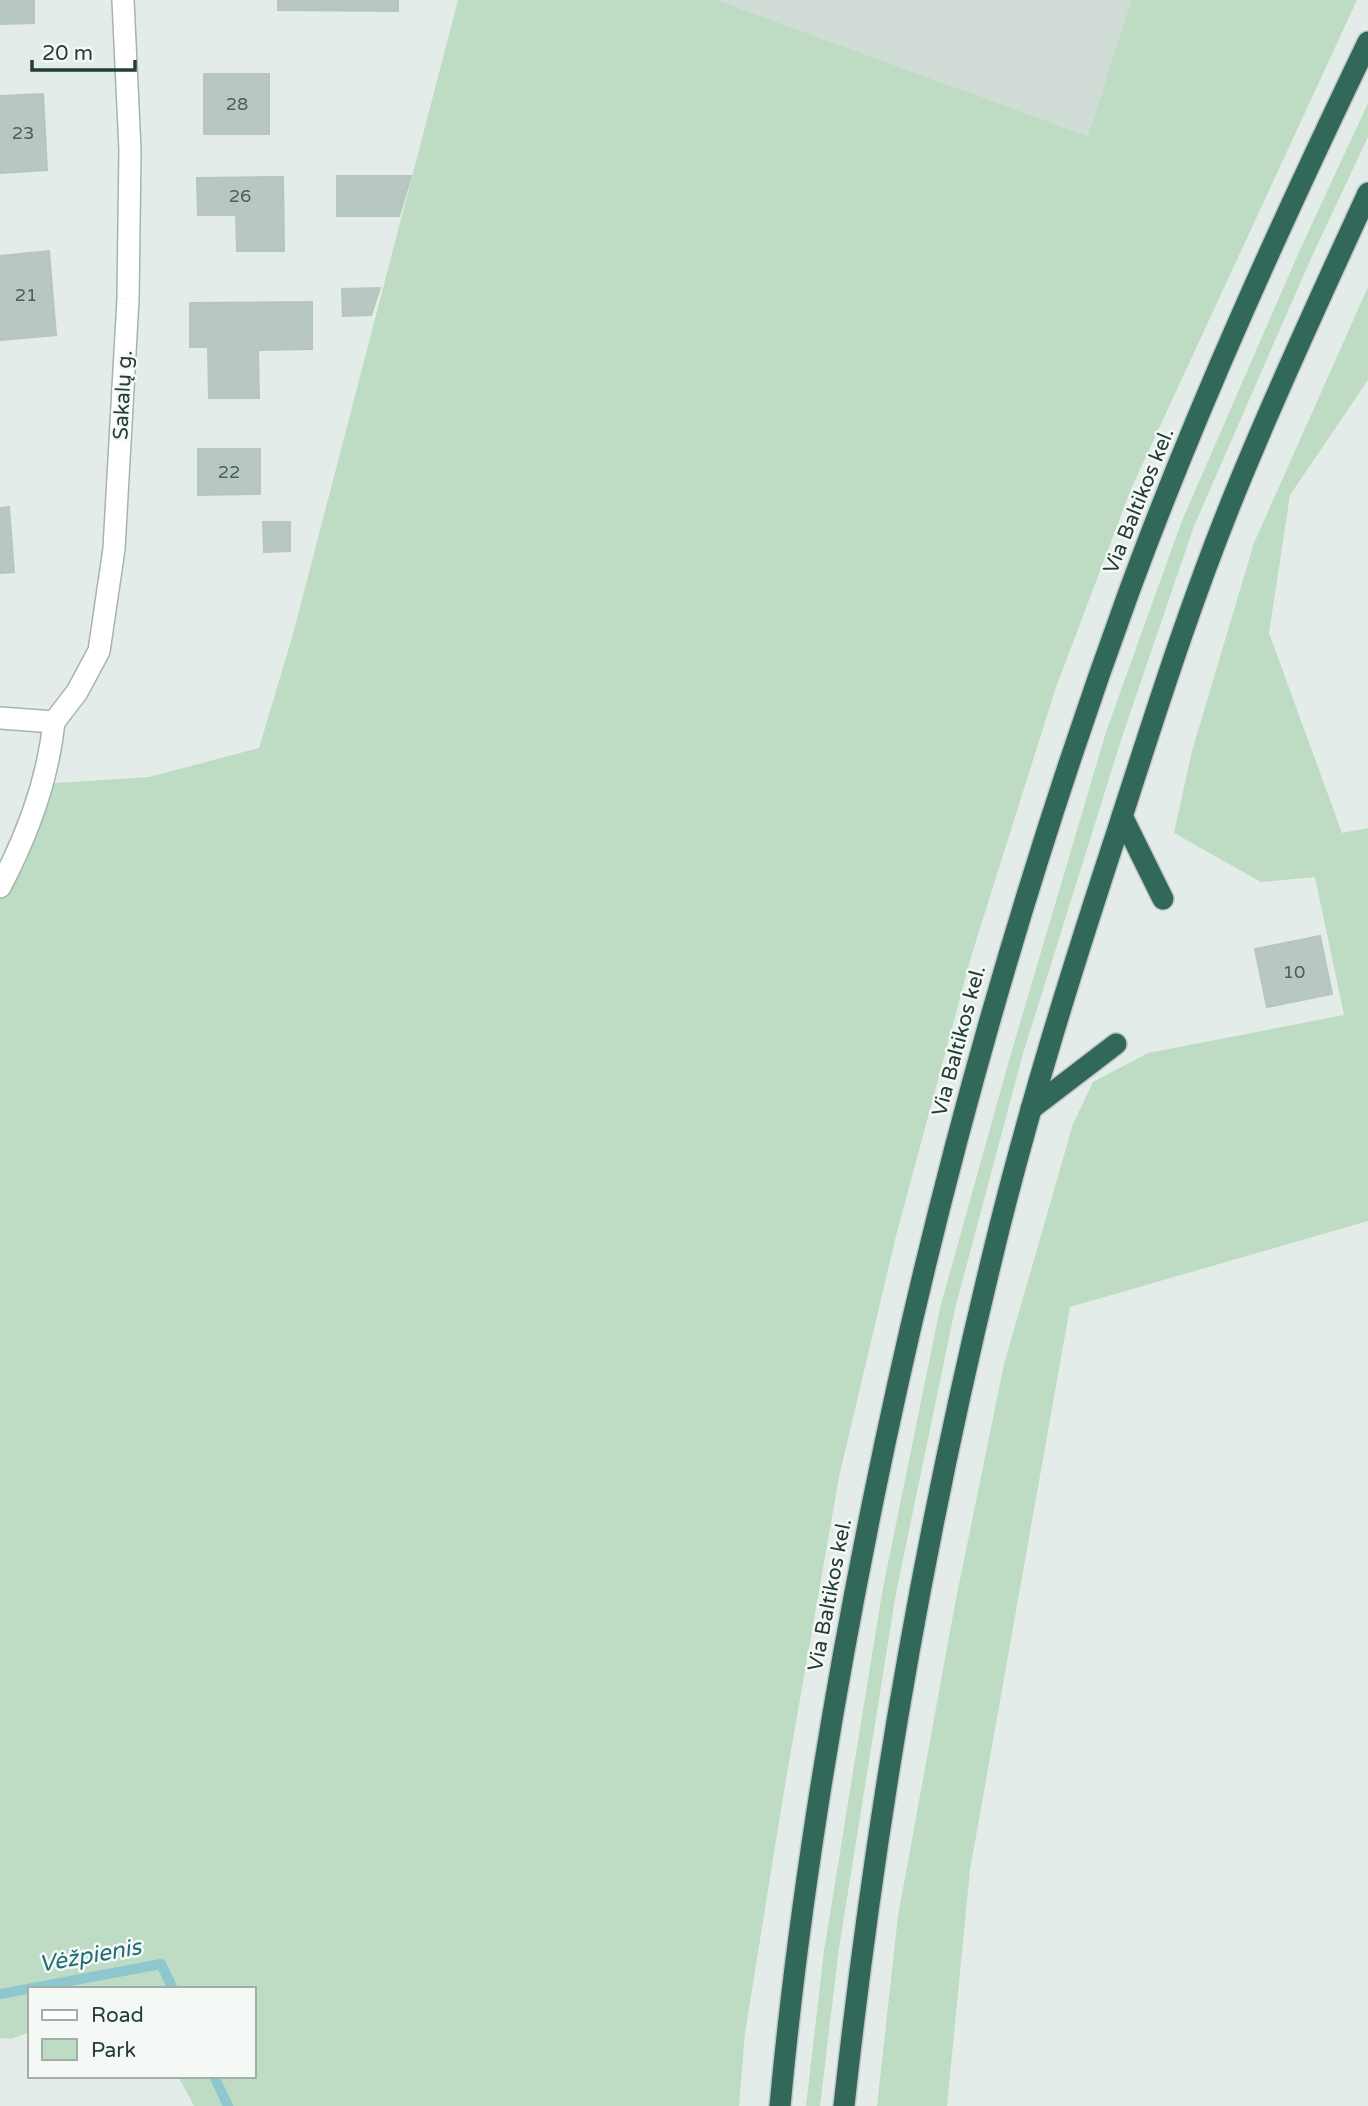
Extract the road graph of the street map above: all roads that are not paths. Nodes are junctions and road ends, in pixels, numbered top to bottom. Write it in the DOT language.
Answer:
graph roads {
  1 [pos="123,0"];
  2 [pos="1368,42"];
  3 [pos="1368,193"];
  4 [pos="0,718"];
  5 [pos="54,722"];
  6 [pos="1122,817"];
  7 [pos="0,887"];
  8 [pos="1163,899"];
  9 [pos="1115,1044"];
  10 [pos="1031,1109"];
  11 [pos="779,2106"];
  12 [pos="844,2106"];
  1 -- 5 [label="street, Sakalų g."];
  2 -- 11 [label="highway, Via Baltikos kel."];
  3 -- 6 [label="highway"];
  4 -- 5 [label="street"];
  5 -- 7 [label="street"];
  6 -- 8 [label="highway"];
  6 -- 10 [label="highway"];
  9 -- 10 [label="highway"];
  10 -- 12 [label="highway"];
}
